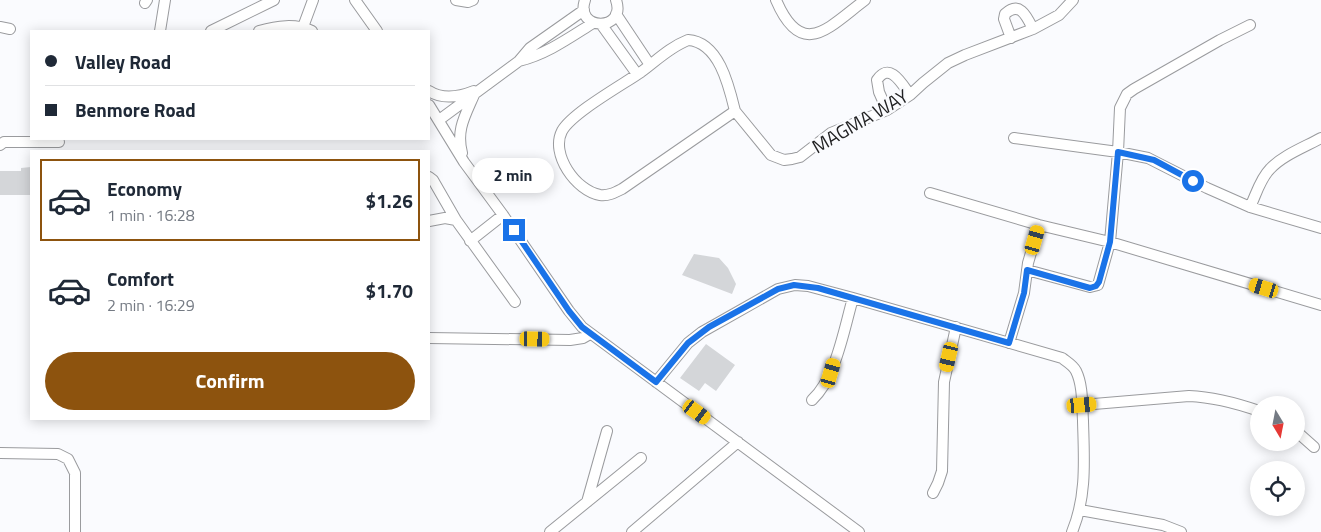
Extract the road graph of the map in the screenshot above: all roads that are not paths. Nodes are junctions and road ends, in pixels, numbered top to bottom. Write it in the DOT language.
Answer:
graph roads {
  1 [pos="165,0"];
  2 [pos="274,0"];
  3 [pos="312,0"];
  4 [pos="356,0"];
  5 [pos="456,0"];
  6 [pos="474,0"];
  7 [pos="776,0"];
  8 [pos="865,0"];
  9 [pos="1073,0"];
  10 [pos="584,3"];
  11 [pos="618,5"];
  12 [pos="597,23"];
  13 [pos="1250,26"];
  14 [pos="308,29"];
  15 [pos="1033,29"];
  16 [pos="160,30"];
  17 [pos="213,30"];
  18 [pos="264,30"];
  19 [pos="377,30"];
  20 [pos="1011,38"];
  21 [pos="519,61"];
  22 [pos="650,65"];
  23 [pos="637,74"];
  24 [pos="484,87"];
  25 [pos="430,91"];
  26 [pos="474,94"];
  27 [pos="910,95"];
  28 [pos="430,106"];
  29 [pos="886,110"];
  30 [pos="735,111"];
  31 [pos="439,120"];
  32 [pos="1014,138"];
  33 [pos="1321,138"];
  34 [pos="59,142"];
  35 [pos="0,145"];
  36 [pos="1118,152"];
  37 [pos="464,162"];
  38 [pos="430,178"];
  39 [pos="930,193"];
  40 [pos="1250,207"];
  41 [pos="503,215"];
  42 [pos="430,220"];
  43 [pos="456,220"];
  44 [pos="1039,225"];
  45 [pos="1321,228"];
  46 [pos="470,241"];
  47 [pos="1110,242"];
  48 [pos="1027,270"];
  49 [pos="853,298"];
  50 [pos="515,302"];
  51 [pos="1321,305"];
  52 [pos="956,327"];
  53 [pos="590,334"];
  54 [pos="430,338"];
  55 [pos="1009,343"];
  56 [pos="656,382"];
  57 [pos="812,400"];
  58 [pos="1082,405"];
  59 [pos="1250,408"];
  60 [pos="607,432"];
  61 [pos="1305,438"];
  62 [pos="738,442"];
  63 [pos="1314,447"];
  64 [pos="0,453"];
  65 [pos="641,458"];
  66 [pos="932,493"];
  67 [pos="587,502"];
  68 [pos="1080,510"];
  69 [pos="75,532"];
  70 [pos="550,532"];
  71 [pos="632,532"];
  72 [pos="859,532"];
  73 [pos="1072,532"];
  74 [pos="1181,532"];
  1 -- 16 [label="street"];
  2 -- 17 [label="street"];
  3 -- 14 [label="street"];
  4 -- 19 [label="street"];
  5 -- 6 [label="street"];
  7 -- 8 [label="street"];
  9 -- 15 [label="street, MAGMA WAY"];
  10 -- 12 [label="street"];
  10 -- 21 [label="street"];
  11 -- 12 [label="street"];
  11 -- 22 [label="street"];
  12 -- 21 [label="street"];
  12 -- 23 [label="street"];
  13 -- 36 [label="street"];
  14 -- 18 [label="street"];
  15 -- 20 [label="street, MAGMA WAY"];
  15 -- 20 [label="street"];
  20 -- 27 [label="street, MAGMA WAY"];
  21 -- 24 [label="street"];
  22 -- 23 [label="street"];
  22 -- 30 [label="street"];
  23 -- 30 [label="street"];
  24 -- 25 [label="street"];
  24 -- 26 [label="street"];
  26 -- 31 [label="street"];
  26 -- 37 [label="street"];
  27 -- 29 [label="street, MAGMA WAY"];
  27 -- 29 [label="street"];
  28 -- 31 [label="street"];
  29 -- 30 [label="street, MAGMA WAY"];
  31 -- 37 [label="street"];
  32 -- 36 [label="street"];
  33 -- 40 [label="street"];
  34 -- 35 [label="street"];
  36 -- 40 [label="street"];
  36 -- 47 [label="street"];
  37 -- 41 [label="street"];
  38 -- 43 [label="street"];
  39 -- 44 [label="street"];
  40 -- 45 [label="street"];
  41 -- 46 [label="street"];
  41 -- 53 [label="street"];
  42 -- 43 [label="street"];
  43 -- 46 [label="street"];
  44 -- 47 [label="street"];
  44 -- 48 [label="street"];
  46 -- 50 [label="street"];
  47 -- 48 [label="street"];
  47 -- 51 [label="street"];
  48 -- 55 [label="street"];
  49 -- 52 [label="street"];
  49 -- 56 [label="street"];
  49 -- 57 [label="street"];
  52 -- 55 [label="street"];
  52 -- 66 [label="street"];
  53 -- 54 [label="street"];
  53 -- 56 [label="street"];
  55 -- 58 [label="street"];
  56 -- 62 [label="street"];
  58 -- 59 [label="street"];
  58 -- 68 [label="street"];
  60 -- 67 [label="street"];
  61 -- 63 [label="street"];
  62 -- 71 [label="street"];
  62 -- 72 [label="street"];
  64 -- 69 [label="street"];
  65 -- 67 [label="street"];
  67 -- 70 [label="street"];
  68 -- 73 [label="street"];
  68 -- 74 [label="street"];
}
